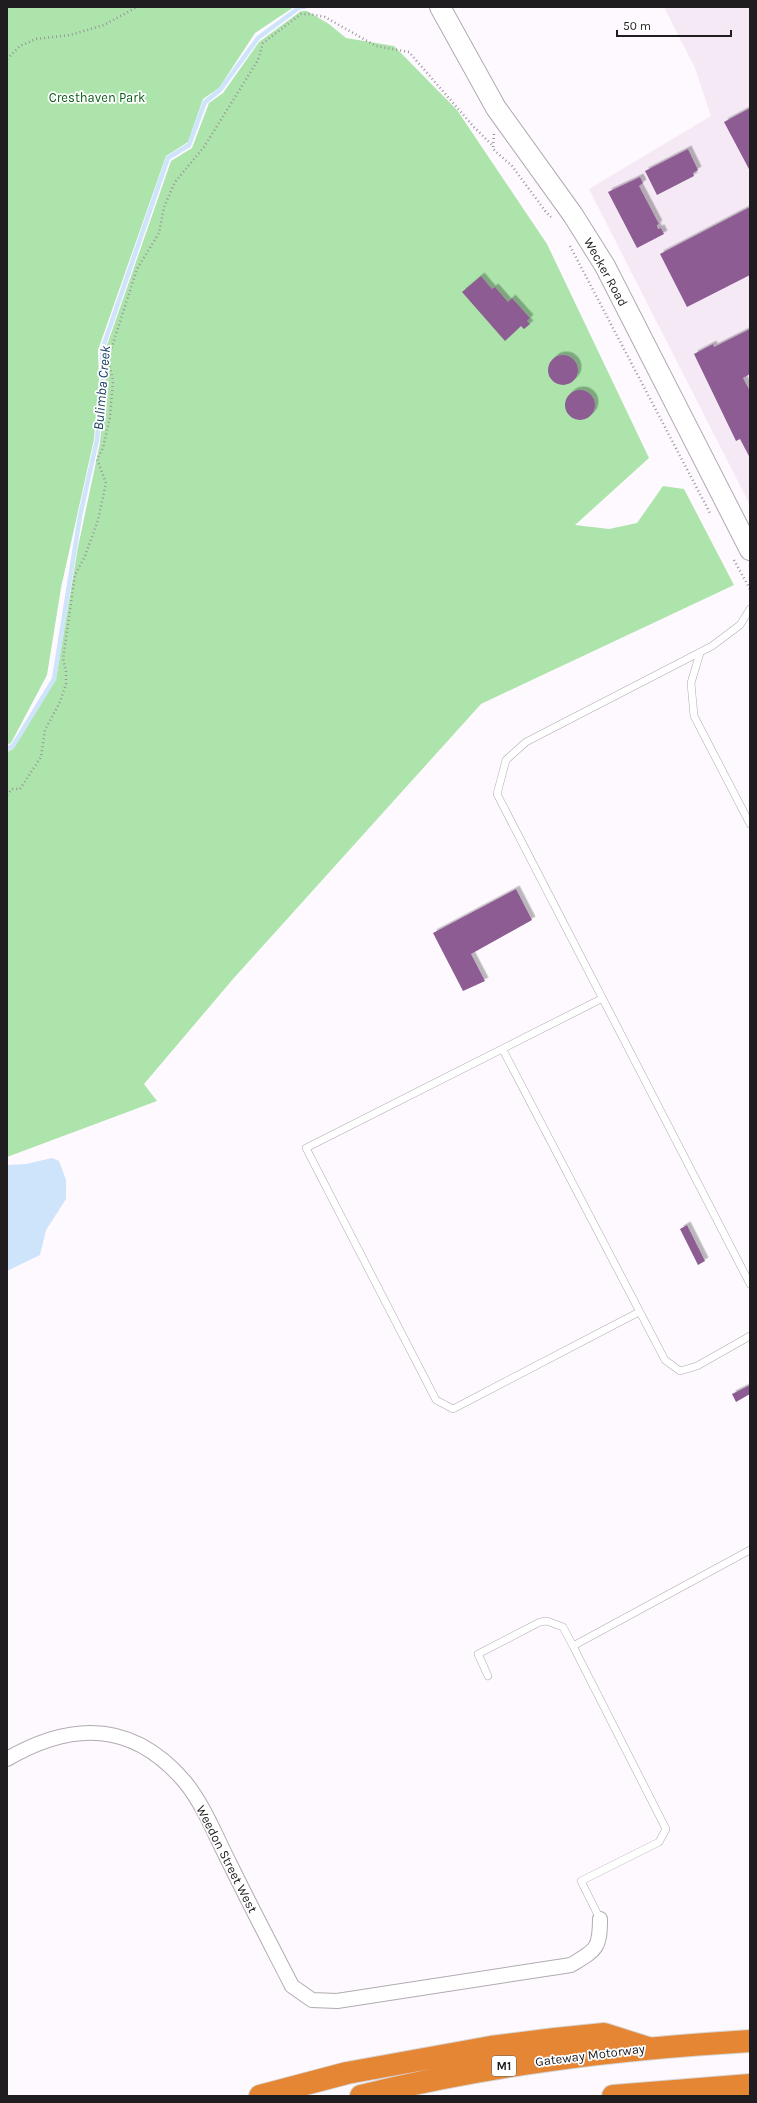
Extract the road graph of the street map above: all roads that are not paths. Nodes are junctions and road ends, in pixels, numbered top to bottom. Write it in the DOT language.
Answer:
graph roads {
  1 [pos="440,7"];
  2 [pos="741,552"];
  3 [pos="750,609"];
  4 [pos="700,653"];
  5 [pos="750,824"];
  6 [pos="601,999"];
  7 [pos="503,1050"];
  8 [pos="750,1284"];
  9 [pos="640,1312"];
  10 [pos="750,1336"];
  11 [pos="750,1550"];
  12 [pos="573,1646"];
  13 [pos="488,1676"];
  14 [pos="7,1759"];
  15 [pos="600,1918"];
  16 [pos="750,2041"];
  17 [pos="648,2048"];
  18 [pos="750,2085"];
  19 [pos="260,2096"];
  20 [pos="361,2096"];
  21 [pos="613,2096"];
  1 -- 2 [label="street, Wecker Road"];
  3 -- 4 [label="lane"];
  4 -- 5 [label="lane"];
  4 -- 6 [label="lane"];
  6 -- 7 [label="lane"];
  6 -- 8 [label="lane"];
  7 -- 9 [label="lane"];
  7 -- 9 [label="lane"];
  9 -- 10 [label="lane"];
  11 -- 12 [label="lane"];
  12 -- 13 [label="lane"];
  12 -- 15 [label="lane"];
  14 -- 15 [label="street, Weedon Street West"];
  16 -- 17 [label="highway, Gateway Motorway / M1"];
  17 -- 19 [label="highway"];
  17 -- 20 [label="highway, Gateway Motorway / M1"];
  18 -- 21 [label="highway"];
}
